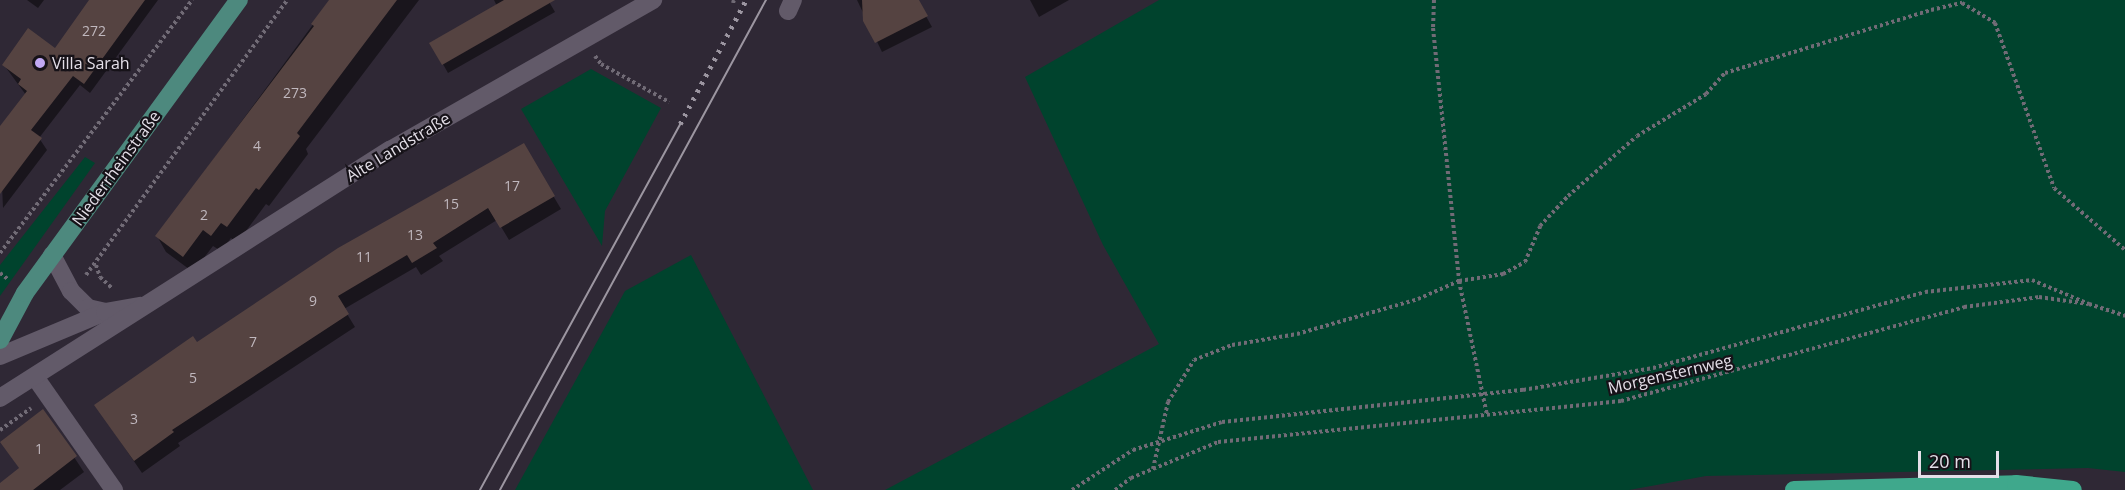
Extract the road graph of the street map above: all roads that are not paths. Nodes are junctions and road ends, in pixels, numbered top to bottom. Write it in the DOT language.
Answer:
graph roads {
  1 [pos="239,0"];
  2 [pos="653,0"];
  3 [pos="52,255"];
  4 [pos="148,305"];
  5 [pos="105,312"];
  6 [pos="0,340"];
  7 [pos="0,356"];
  8 [pos="35,377"];
  9 [pos="0,398"];
  10 [pos="114,490"];
  11 [pos="1794,490"];
  12 [pos="2073,490"];
  1 -- 3 [label="main road, Niederrheinstraße"];
  2 -- 4 [label="street, Alte Landstraße"];
  3 -- 5 [label="street"];
  3 -- 6 [label="main road, Niederrheinstraße"];
  4 -- 5 [label="street, Alte Landstraße"];
  4 -- 8 [label="street, Alte Landstraße"];
  5 -- 7 [label="street, Alte Landstraße"];
  8 -- 9 [label="street, Alte Landstraße"];
  8 -- 10 [label="street"];
  11 -- 12 [label="highway"];
}
